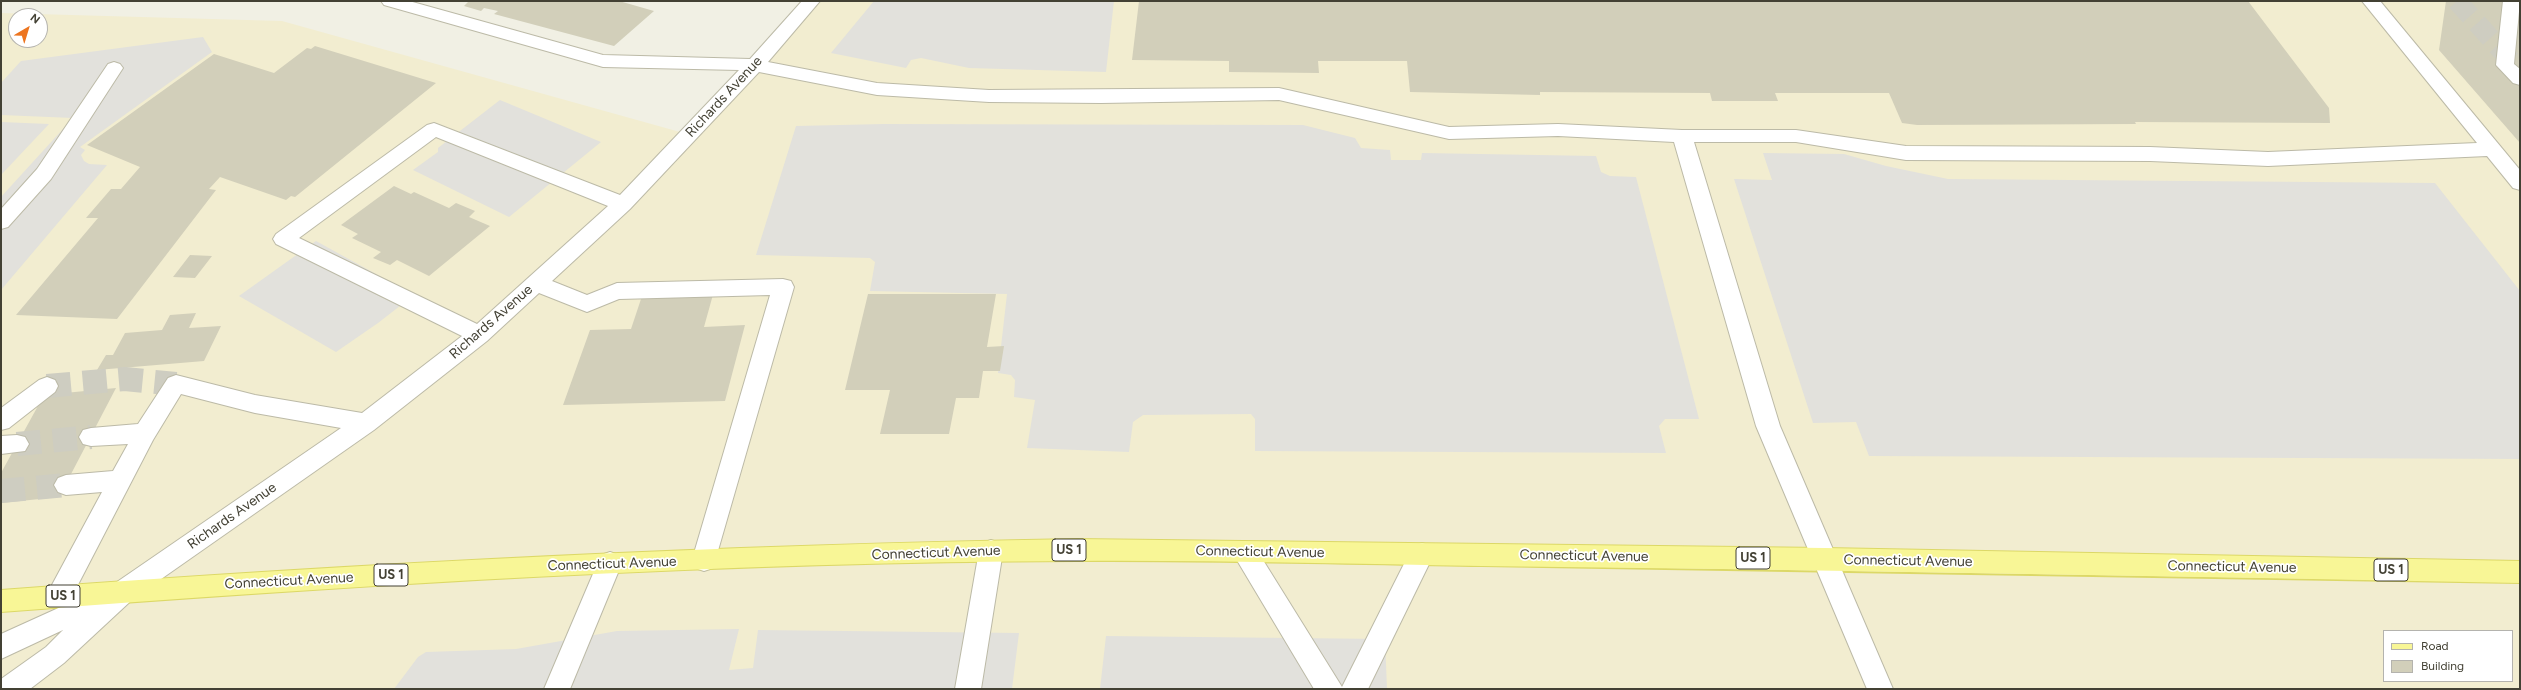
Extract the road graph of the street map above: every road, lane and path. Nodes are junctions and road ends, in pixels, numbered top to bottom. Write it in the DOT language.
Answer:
graph roads {
  1 [pos="390,1"];
  2 [pos="812,1"];
  3 [pos="2371,1"];
  4 [pos="2512,1"];
  5 [pos="755,65"];
  6 [pos="114,68"];
  7 [pos="2520,79"];
  8 [pos="1682,136"];
  9 [pos="2492,149"];
  10 [pos="2520,182"];
  11 [pos="623,204"];
  12 [pos="1,222"];
  13 [pos="536,283"];
  14 [pos="479,335"];
  15 [pos="47,386"];
  16 [pos="1,421"];
  17 [pos="366,423"];
  18 [pos="145,434"];
  19 [pos="91,437"];
  20 [pos="121,480"];
  21 [pos="66,485"];
  22 [pos="991,551"];
  23 [pos="1244,552"];
  24 [pos="1422,554"];
  25 [pos="1825,559"];
  26 [pos="704,560"];
  27 [pos="610,563"];
  28 [pos="2520,572"];
  29 [pos="125,590"];
  30 [pos="59,596"];
  31 [pos="1,601"];
  32 [pos="1,647"];
  33 [pos="9,689"];
  34 [pos="557,689"];
  35 [pos="968,689"];
  36 [pos="1329,689"];
  37 [pos="1354,689"];
  38 [pos="1880,689"];
  1 -- 5 [label="street"];
  2 -- 5 [label="street, Richards Avenue"];
  3 -- 9 [label="street"];
  4 -- 7 [label="street"];
  5 -- 8 [label="street"];
  5 -- 11 [label="street, Richards Avenue"];
  6 -- 12 [label="street"];
  8 -- 9 [label="street"];
  8 -- 25 [label="street"];
  9 -- 10 [label="street"];
  11 -- 13 [label="street, Richards Avenue"];
  11 -- 14 [label="street"];
  13 -- 14 [label="street, Richards Avenue"];
  13 -- 26 [label="street"];
  14 -- 17 [label="street, Richards Avenue"];
  15 -- 16 [label="street"];
  17 -- 18 [label="street"];
  17 -- 29 [label="street, Richards Avenue"];
  18 -- 19 [label="street"];
  18 -- 20 [label="street"];
  20 -- 21 [label="street"];
  20 -- 30 [label="street"];
  22 -- 23 [label="main road, Connecticut Avenue / US 1"];
  22 -- 26 [label="main road, Connecticut Avenue / US 1"];
  22 -- 35 [label="street"];
  23 -- 24 [label="main road, Connecticut Avenue / US 1"];
  23 -- 36 [label="street"];
  24 -- 25 [label="main road, Connecticut Avenue / US 1"];
  24 -- 37 [label="street"];
  25 -- 28 [label="main road, Connecticut Avenue / US 1"];
  25 -- 38 [label="street"];
  26 -- 27 [label="main road, Connecticut Avenue / US 1"];
  27 -- 29 [label="main road, Connecticut Avenue / US 1"];
  27 -- 34 [label="street"];
  29 -- 30 [label="main road, Connecticut Avenue / US 1"];
  29 -- 32 [label="street, Richards Avenue"];
  29 -- 33 [label="street, Richards Avenue"];
  30 -- 31 [label="main road, Connecticut Avenue / US 1"];
}
